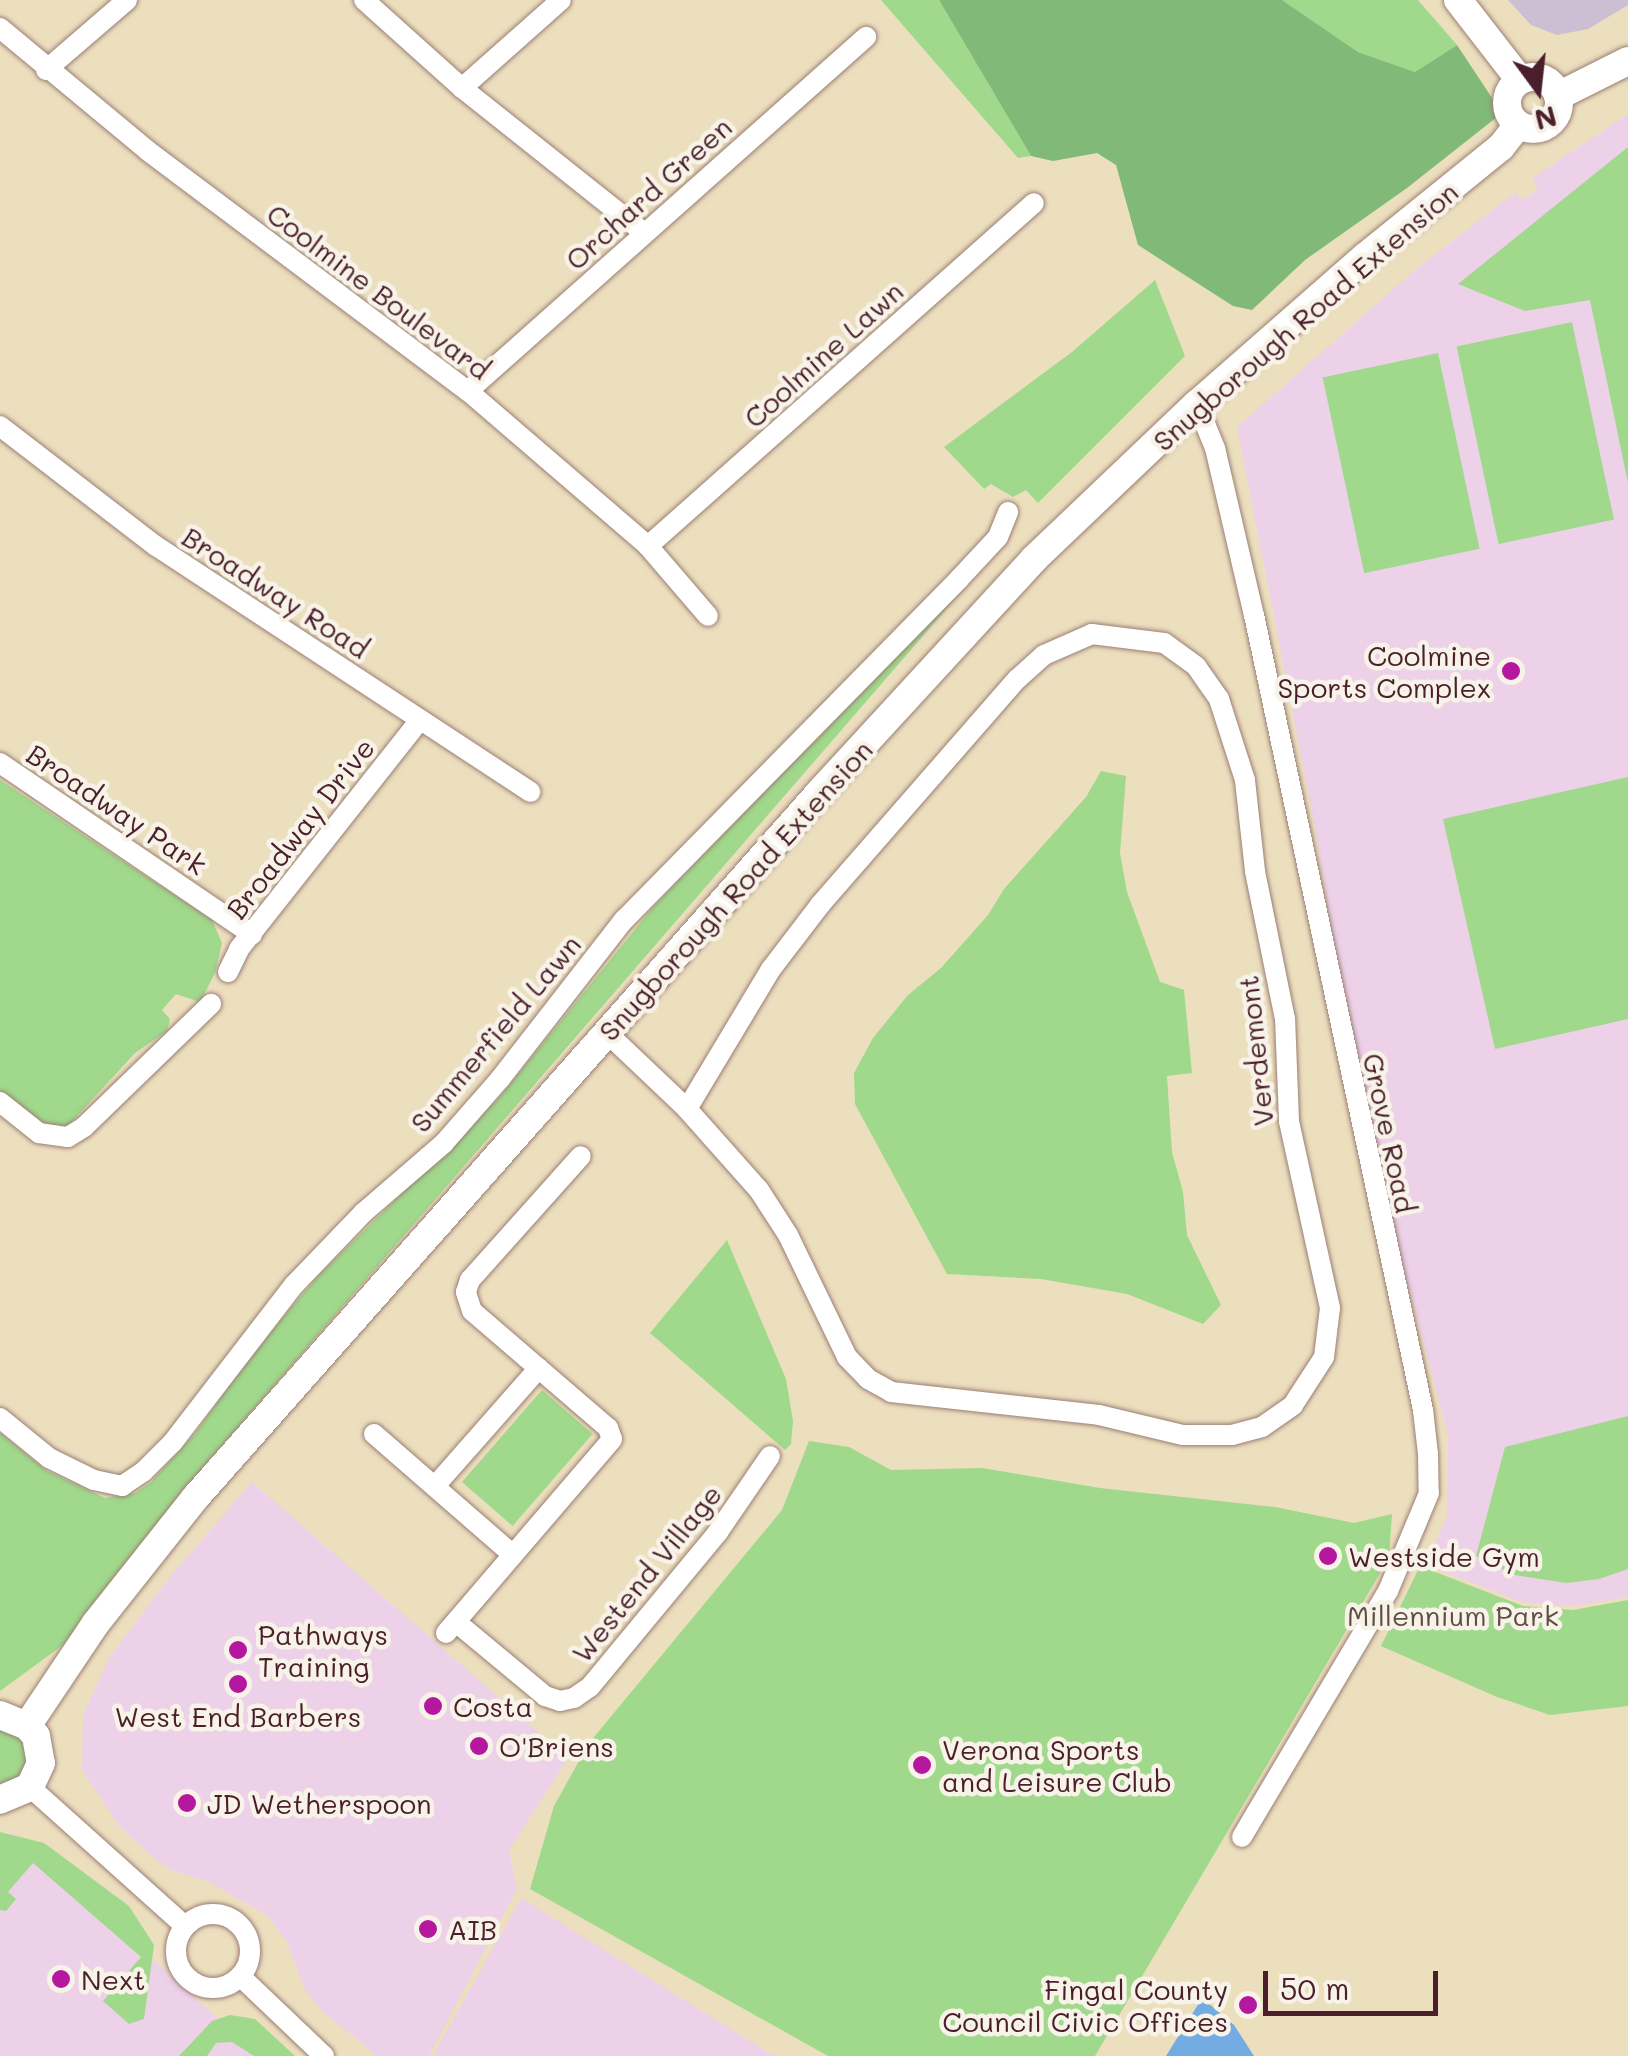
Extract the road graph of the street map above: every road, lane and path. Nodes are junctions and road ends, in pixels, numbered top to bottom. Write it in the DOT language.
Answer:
graph roads {
  1 [pos="127,0"];
  2 [pos="364,0"];
  3 [pos="561,0"];
  4 [pos="1458,0"];
  5 [pos="0,28"];
  6 [pos="866,37"];
  7 [pos="1628,61"];
  8 [pos="46,70"];
  9 [pos="1520,80"];
  10 [pos="462,88"];
  11 [pos="1558,96"];
  12 [pos="1518,125"];
  13 [pos="1034,204"];
  14 [pos="644,233"];
  15 [pos="468,391"];
  16 [pos="1197,404"];
  17 [pos="0,426"];
  18 [pos="1008,512"];
  19 [pos="648,546"];
  20 [pos="708,616"];
  21 [pos="420,720"];
  22 [pos="0,763"];
  23 [pos="530,792"];
  24 [pos="252,934"];
  25 [pos="228,972"];
  26 [pos="211,1004"];
  27 [pos="607,1032"];
  28 [pos="0,1102"];
  29 [pos="687,1109"];
  30 [pos="581,1156"];
  31 [pos="539,1368"];
  32 [pos="0,1418"];
  33 [pos="374,1434"];
  34 [pos="770,1456"];
  35 [pos="435,1486"];
  36 [pos="513,1555"];
  37 [pos="0,1715"];
  38 [pos="27,1726"];
  39 [pos="30,1787"];
  40 [pos="0,1800"];
  41 [pos="1242,1838"];
  42 [pos="185,1926"];
  43 [pos="240,1976"];
  44 [pos="324,2056"];
  1 -- 8 [label="street"];
  2 -- 10 [label="street"];
  3 -- 10 [label="street"];
  4 -- 9 [label="main road"];
  5 -- 8 [label="street, Coolmine Boulevard"];
  6 -- 14 [label="street, Orchard Green"];
  7 -- 11 [label="main road"];
  8 -- 15 [label="street, Coolmine Boulevard"];
  9 -- 11 [label="main road"];
  9 -- 12 [label="main road"];
  10 -- 14 [label="street"];
  11 -- 12 [label="main road"];
  12 -- 16 [label="main road, Snugborough Road Extension"];
  13 -- 19 [label="street, Coolmine Lawn"];
  14 -- 15 [label="street, Orchard Green"];
  15 -- 19 [label="street, Coolmine Boulevard"];
  16 -- 27 [label="main road, Snugborough Road Extension"];
  16 -- 41 [label="street, Grove Road"];
  17 -- 21 [label="street, Broadway Road"];
  18 -- 32 [label="street, Summerfield Lawn"];
  19 -- 20 [label="street, Coolmine Boulevard"];
  21 -- 23 [label="street, Broadway Road"];
  21 -- 24 [label="street, Broadway Drive"];
  22 -- 24 [label="street, Broadway Park"];
  24 -- 25 [label="street, Broadway Drive"];
  26 -- 28 [label="street"];
  27 -- 29 [label="street, Verdemont"];
  27 -- 38 [label="main road, Snugborough Road Extension"];
  29 -- 29 [label="street, Verdemont"];
  30 -- 31 [label="street, Westend Village"];
  31 -- 35 [label="street"];
  31 -- 36 [label="street, Westend Village"];
  33 -- 35 [label="street"];
  34 -- 36 [label="street, Westend Village"];
  35 -- 36 [label="street"];
  37 -- 38 [label="main road"];
  38 -- 39 [label="main road"];
  39 -- 40 [label="main road"];
  39 -- 42 [label="street"];
  42 -- 43 [label="street"];
  42 -- 43 [label="street"];
  43 -- 44 [label="street"];
}
